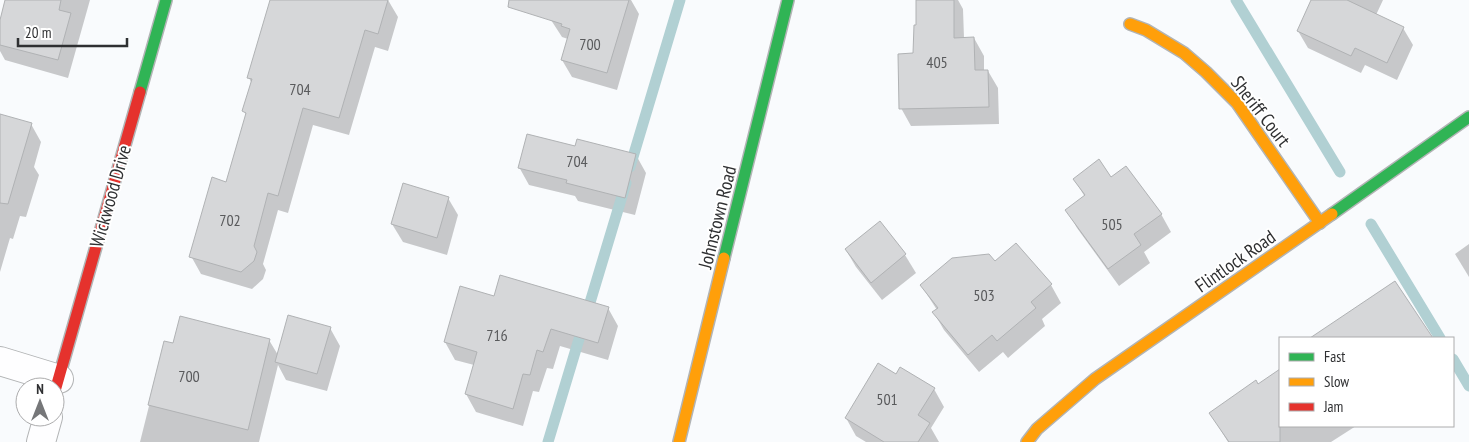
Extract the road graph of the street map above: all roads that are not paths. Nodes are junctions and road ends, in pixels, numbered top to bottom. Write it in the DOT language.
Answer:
graph roads {
  1 [pos="166,0"];
  2 [pos="788,0"];
  3 [pos="1130,24"];
  4 [pos="1469,117"];
  5 [pos="1320,223"];
  6 [pos="0,361"];
  7 [pos="38,377"];
  8 [pos="59,377"];
  9 [pos="45,427"];
  10 [pos="40,442"];
  11 [pos="679,442"];
  12 [pos="1027,442"];
  1 -- 8 [label="street, Wickwood Drive"];
  2 -- 11 [label="street, Johnstown Road"];
  3 -- 5 [label="street, Sheriff Court"];
  4 -- 5 [label="street, Flintlock Road"];
  5 -- 12 [label="street, Flintlock Road"];
  6 -- 7 [label="street"];
  9 -- 10 [label="street"];
}
